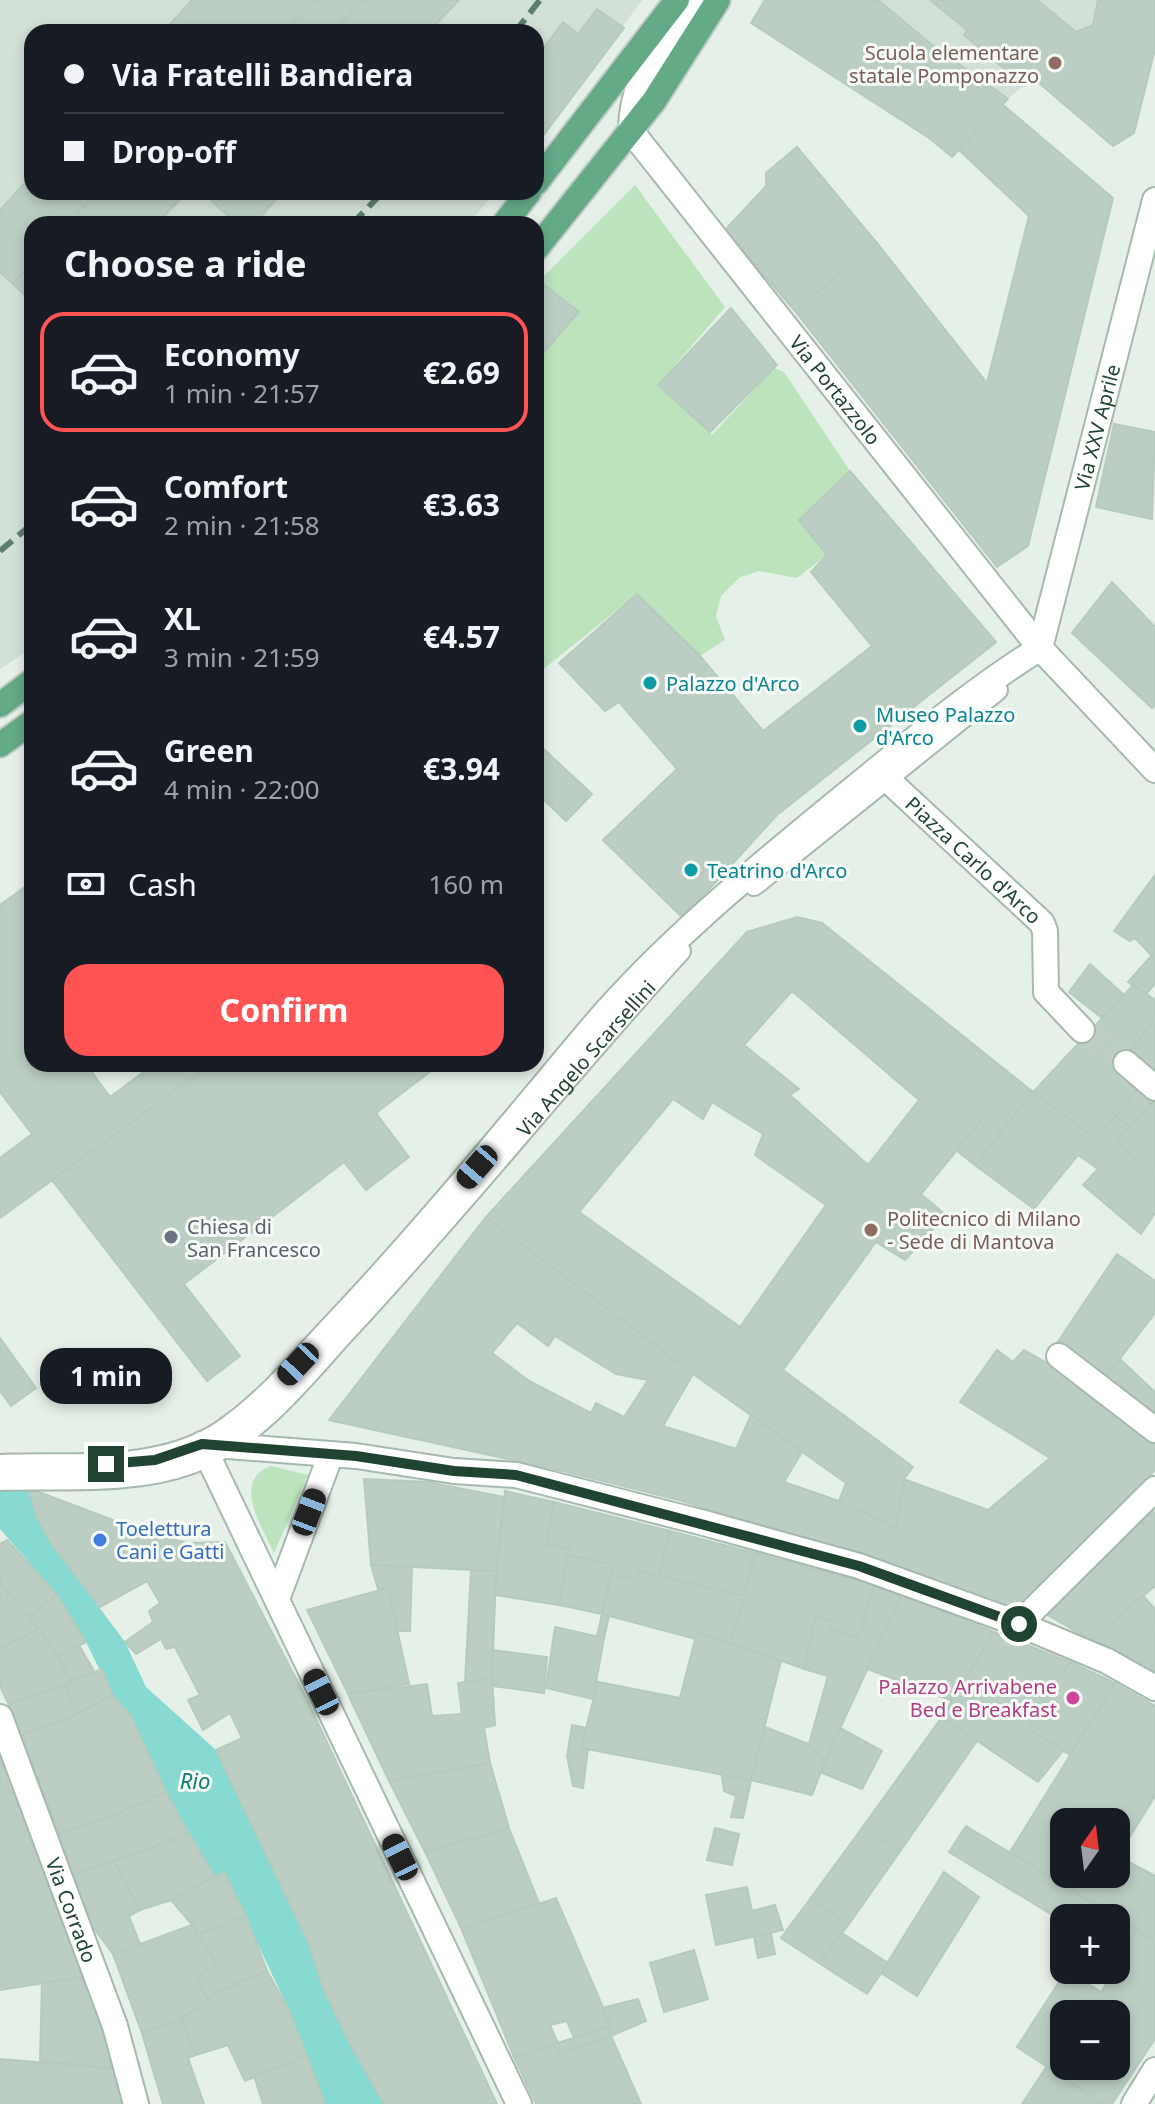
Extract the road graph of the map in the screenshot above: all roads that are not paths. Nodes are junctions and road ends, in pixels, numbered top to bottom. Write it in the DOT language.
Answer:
graph roads {
  1 [pos="677,0"];
  2 [pos="694,0"];
  3 [pos="718,0"];
  4 [pos="631,131"];
  5 [pos="544,173"];
  6 [pos="523,200"];
  7 [pos="1154,205"];
  8 [pos="510,216"];
  9 [pos="544,239"];
  10 [pos="1040,648"];
  11 [pos="24,687"];
  12 [pos="0,705"];
  13 [pos="24,728"];
  14 [pos="0,745"];
  15 [pos="1155,770"];
  16 [pos="881,775"];
  17 [pos="1082,1030"];
  18 [pos="1126,1063"];
  19 [pos="1155,1088"];
  20 [pos="1059,1356"];
  21 [pos="1155,1430"];
  22 [pos="213,1448"];
  23 [pos="331,1454"];
  24 [pos="0,1467"];
  25 [pos="30,1472"];
  26 [pos="0,1480"];
  27 [pos="1155,1489"];
  28 [pos="279,1604"];
  29 [pos="1019,1624"];
  30 [pos="1155,1688"];
  31 [pos="0,1717"];
  32 [pos="1155,2070"];
  33 [pos="136,2104"];
  34 [pos="519,2104"];
  35 [pos="1134,2104"];
  1 -- 5 [label="main road"];
  2 -- 4 [label="street"];
  3 -- 4 [label="main road"];
  4 -- 9 [label="main road"];
  4 -- 10 [label="street, Via Portazzolo"];
  6 -- 8 [label="main road"];
  7 -- 10 [label="street, Via XXV Aprile"];
  10 -- 15 [label="street"];
  10 -- 16 [label="street"];
  11 -- 12 [label="main road"];
  13 -- 14 [label="main road"];
  16 -- 17 [label="street, Piazza Carlo d'Arco"];
  16 -- 22 [label="street, Via Angelo Scarsellini"];
  18 -- 19 [label="street"];
  20 -- 21 [label="street"];
  22 -- 23 [label="street"];
  22 -- 25 [label="street"];
  22 -- 28 [label="street"];
  23 -- 28 [label="street"];
  23 -- 29 [label="street"];
  24 -- 25 [label="street"];
  25 -- 26 [label="lane"];
  27 -- 29 [label="street"];
  28 -- 34 [label="street"];
  29 -- 30 [label="street"];
  31 -- 33 [label="street, Via Corrado"];
  32 -- 35 [label="street"];
}
